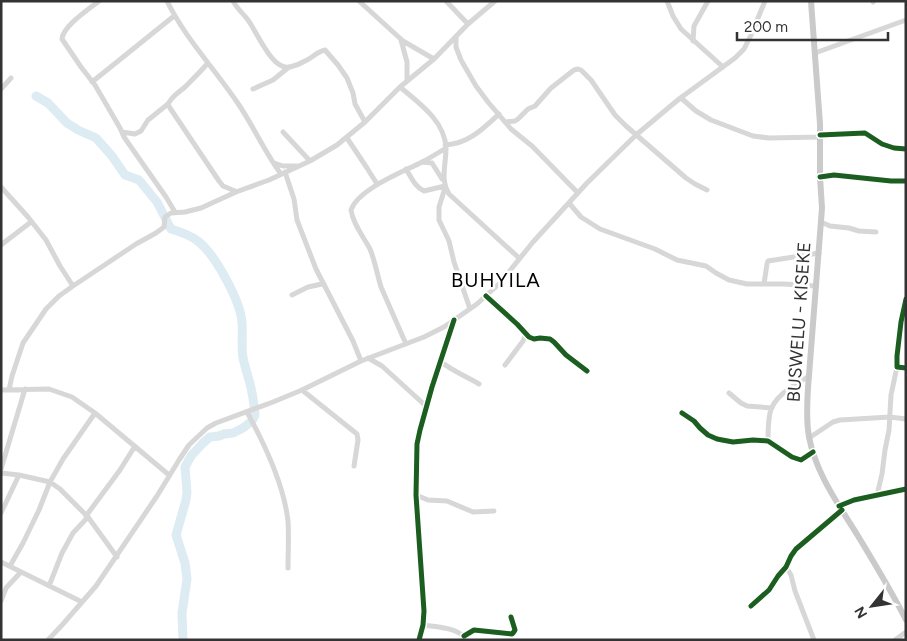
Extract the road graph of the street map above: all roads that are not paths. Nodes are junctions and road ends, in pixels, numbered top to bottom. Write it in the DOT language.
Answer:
graph roads {
  1 [pos="99,1"];
  2 [pos="167,1"];
  3 [pos="233,1"];
  4 [pos="359,1"];
  5 [pos="446,1"];
  6 [pos="495,1"];
  7 [pos="667,1"];
  8 [pos="708,1"];
  9 [pos="765,1"];
  10 [pos="811,1"];
  11 [pos="174,16"];
  12 [pos="906,20"];
  13 [pos="468,24"];
  14 [pos="694,26"];
  15 [pos="681,29"];
  16 [pos="456,37"];
  17 [pos="401,40"];
  18 [pos="693,41"];
  19 [pos="815,53"];
  20 [pos="434,59"];
  21 [pos="208,63"];
  22 [pos="290,67"];
  23 [pos="723,67"];
  24 [pos="11,78"];
  25 [pos="407,81"];
  26 [pos="92,82"];
  27 [pos="400,87"];
  28 [pos="1,88"];
  29 [pos="252,89"];
  30 [pos="681,98"];
  31 [pos="168,104"];
  32 [pos="499,114"];
  33 [pos="364,122"];
  34 [pos="505,122"];
  35 [pos="122,132"];
  36 [pos="283,132"];
  37 [pos="636,135"];
  38 [pos="820,136"];
  39 [pos="347,138"];
  40 [pos="446,147"];
  41 [pos="906,149"];
  42 [pos="310,161"];
  43 [pos="422,162"];
  44 [pos="273,163"];
  45 [pos="299,166"];
  46 [pos="406,170"];
  47 [pos="283,173"];
  48 [pos="820,177"];
  49 [pos="906,181"];
  50 [pos="377,184"];
  51 [pos="444,185"];
  52 [pos="1,187"];
  53 [pos="706,190"];
  54 [pos="236,192"];
  55 [pos="578,193"];
  56 [pos="569,203"];
  57 [pos="175,212"];
  58 [pos="31,222"];
  59 [pos="821,222"];
  60 [pos="876,232"];
  61 [pos="1,246"];
  62 [pos="819,253"];
  63 [pos="519,258"];
  64 [pos="322,284"];
  65 [pos="764,284"];
  66 [pos="73,286"];
  67 [pos="816,286"];
  68 [pos="292,295"];
  69 [pos="486,296"];
  70 [pos="906,300"];
  71 [pos="470,309"];
  72 [pos="454,320"];
  73 [pos="526,334"];
  74 [pos="406,344"];
  75 [pos="368,358"];
  76 [pos="360,361"];
  77 [pos="440,361"];
  78 [pos="505,365"];
  79 [pos="897,367"];
  80 [pos="906,368"];
  81 [pos="587,371"];
  82 [pos="809,376"];
  83 [pos="479,384"];
  84 [pos="25,389"];
  85 [pos="1,390"];
  86 [pos="9,390"];
  87 [pos="302,390"];
  88 [pos="729,393"];
  89 [pos="427,406"];
  90 [pos="772,408"];
  91 [pos="247,412"];
  92 [pos="95,413"];
  93 [pos="682,414"];
  94 [pos="890,417"];
  95 [pos="906,419"];
  96 [pos="809,438"];
  97 [pos="768,440"];
  98 [pos="135,446"];
  99 [pos="813,452"];
  100 [pos="354,466"];
  101 [pos="1,469"];
  102 [pos="1,473"];
  103 [pos="19,475"];
  104 [pos="169,475"];
  105 [pos="50,482"];
  106 [pos="906,489"];
  107 [pos="416,495"];
  108 [pos="877,495"];
  109 [pos="840,508"];
  110 [pos="494,511"];
  111 [pos="1,513"];
  112 [pos="87,517"];
  113 [pos="117,556"];
  114 [pos="1,562"];
  115 [pos="10,566"];
  116 [pos="786,567"];
  117 [pos="288,568"];
  118 [pos="21,572"];
  119 [pos="49,586"];
  120 [pos="1,601"];
  121 [pos="82,602"];
  122 [pos="751,606"];
  123 [pos="511,616"];
  124 [pos="906,620"];
  125 [pos="423,625"];
  126 [pos="906,632"];
  127 [pos="465,638"];
  128 [pos="48,640"];
  129 [pos="419,640"];
  130 [pos="814,640"];
  131 [pos="895,640"];
  1 -- 26 [label="street"];
  2 -- 11 [label="street"];
  3 -- 22 [label="street"];
  4 -- 17 [label="street"];
  5 -- 13 [label="street"];
  6 -- 13 [label="street"];
  7 -- 15 [label="street"];
  8 -- 14 [label="street"];
  9 -- 23 [label="street"];
  10 -- 19 [label="main road, BUSWELU - KISEKE"];
  11 -- 21 [label="street"];
  11 -- 26 [label="street"];
  12 -- 19 [label="street"];
  13 -- 16 [label="street"];
  14 -- 15 [label="street"];
  14 -- 18 [label="street"];
  15 -- 18 [label="street"];
  16 -- 20 [label="street"];
  16 -- 32 [label="street"];
  17 -- 20 [label="street"];
  17 -- 25 [label="street"];
  18 -- 23 [label="street"];
  19 -- 38 [label="main road, BUSWELU - KISEKE"];
  20 -- 25 [label="street"];
  21 -- 31 [label="street"];
  21 -- 44 [label="street"];
  22 -- 29 [label="street"];
  22 -- 33 [label="street"];
  23 -- 30 [label="street"];
  24 -- 28 [label="street"];
  25 -- 27 [label="street"];
  26 -- 35 [label="street"];
  27 -- 33 [label="street"];
  27 -- 40 [label="street"];
  30 -- 37 [label="street"];
  30 -- 38 [label="street"];
  31 -- 35 [label="street"];
  31 -- 54 [label="street"];
  32 -- 34 [label="street"];
  32 -- 40 [label="street"];
  33 -- 39 [label="street"];
  34 -- 37 [label="street"];
  34 -- 55 [label="street"];
  35 -- 57 [label="street"];
  36 -- 42 [label="street"];
  37 -- 53 [label="street"];
  37 -- 55 [label="street"];
  38 -- 41 [label="street"];
  38 -- 48 [label="main road, BUSWELU - KISEKE"];
  39 -- 42 [label="street"];
  39 -- 50 [label="street"];
  40 -- 43 [label="street"];
  40 -- 51 [label="street"];
  42 -- 45 [label="street"];
  43 -- 46 [label="street"];
  43 -- 51 [label="street"];
  44 -- 45 [label="street"];
  44 -- 47 [label="street"];
  45 -- 47 [label="street"];
  46 -- 50 [label="street"];
  46 -- 51 [label="street"];
  47 -- 54 [label="street"];
  47 -- 64 [label="street"];
  48 -- 49 [label="street"];
  48 -- 59 [label="main road, BUSWELU - KISEKE"];
  50 -- 74 [label="street"];
  51 -- 63 [label="street"];
  51 -- 71 [label="street"];
  52 -- 58 [label="street"];
  54 -- 57 [label="street"];
  55 -- 56 [label="street"];
  56 -- 63 [label="street"];
  56 -- 65 [label="street"];
  57 -- 66 [label="street"];
  58 -- 61 [label="street"];
  58 -- 66 [label="street"];
  59 -- 60 [label="street"];
  59 -- 62 [label="main road, BUSWELU - KISEKE"];
  62 -- 65 [label="street"];
  62 -- 67 [label="main road, BUSWELU - KISEKE"];
  63 -- 69 [label="street"];
  64 -- 68 [label="street"];
  64 -- 76 [label="street"];
  65 -- 67 [label="street"];
  66 -- 86 [label="street"];
  67 -- 82 [label="main road, BUSWELU - KISEKE"];
  69 -- 71 [label="street"];
  69 -- 73 [label="street"];
  70 -- 79 [label="street"];
  71 -- 72 [label="street"];
  72 -- 74 [label="street"];
  72 -- 77 [label="street"];
  73 -- 78 [label="street"];
  73 -- 81 [label="street"];
  74 -- 75 [label="street"];
  75 -- 76 [label="street"];
  75 -- 89 [label="street"];
  76 -- 87 [label="street"];
  77 -- 83 [label="street"];
  77 -- 89 [label="street"];
  79 -- 80 [label="street"];
  79 -- 94 [label="street"];
  82 -- 90 [label="street"];
  82 -- 96 [label="main road, BUSWELU - KISEKE"];
  84 -- 86 [label="street"];
  84 -- 92 [label="street"];
  84 -- 101 [label="street"];
  85 -- 86 [label="street"];
  87 -- 91 [label="street"];
  87 -- 100 [label="street"];
  88 -- 90 [label="street"];
  89 -- 107 [label="street"];
  90 -- 97 [label="street"];
  91 -- 104 [label="street"];
  91 -- 117 [label="street"];
  92 -- 98 [label="street"];
  92 -- 105 [label="street"];
  93 -- 97 [label="street"];
  94 -- 95 [label="street"];
  94 -- 96 [label="street"];
  94 -- 108 [label="street"];
  96 -- 99 [label="main road, BUSWELU - KISEKE"];
  97 -- 99 [label="street"];
  98 -- 104 [label="street"];
  98 -- 112 [label="street"];
  99 -- 109 [label="main road, BUSWELU - KISEKE"];
  102 -- 103 [label="street"];
  103 -- 105 [label="street"];
  103 -- 111 [label="street"];
  104 -- 113 [label="street"];
  105 -- 112 [label="street"];
  105 -- 115 [label="street"];
  106 -- 108 [label="street"];
  107 -- 110 [label="street"];
  107 -- 125 [label="street"];
  108 -- 109 [label="street"];
  109 -- 116 [label="street"];
  109 -- 124 [label="main road, BUSWELU - KISEKE"];
  112 -- 113 [label="street"];
  112 -- 119 [label="street"];
  113 -- 121 [label="street"];
  114 -- 115 [label="street"];
  115 -- 118 [label="street"];
  116 -- 122 [label="street"];
  116 -- 130 [label="street"];
  118 -- 119 [label="street"];
  118 -- 120 [label="street"];
  119 -- 121 [label="street"];
  121 -- 128 [label="street"];
  123 -- 127 [label="street"];
  125 -- 127 [label="street"];
  125 -- 129 [label="street"];
  126 -- 131 [label="street"];
}
